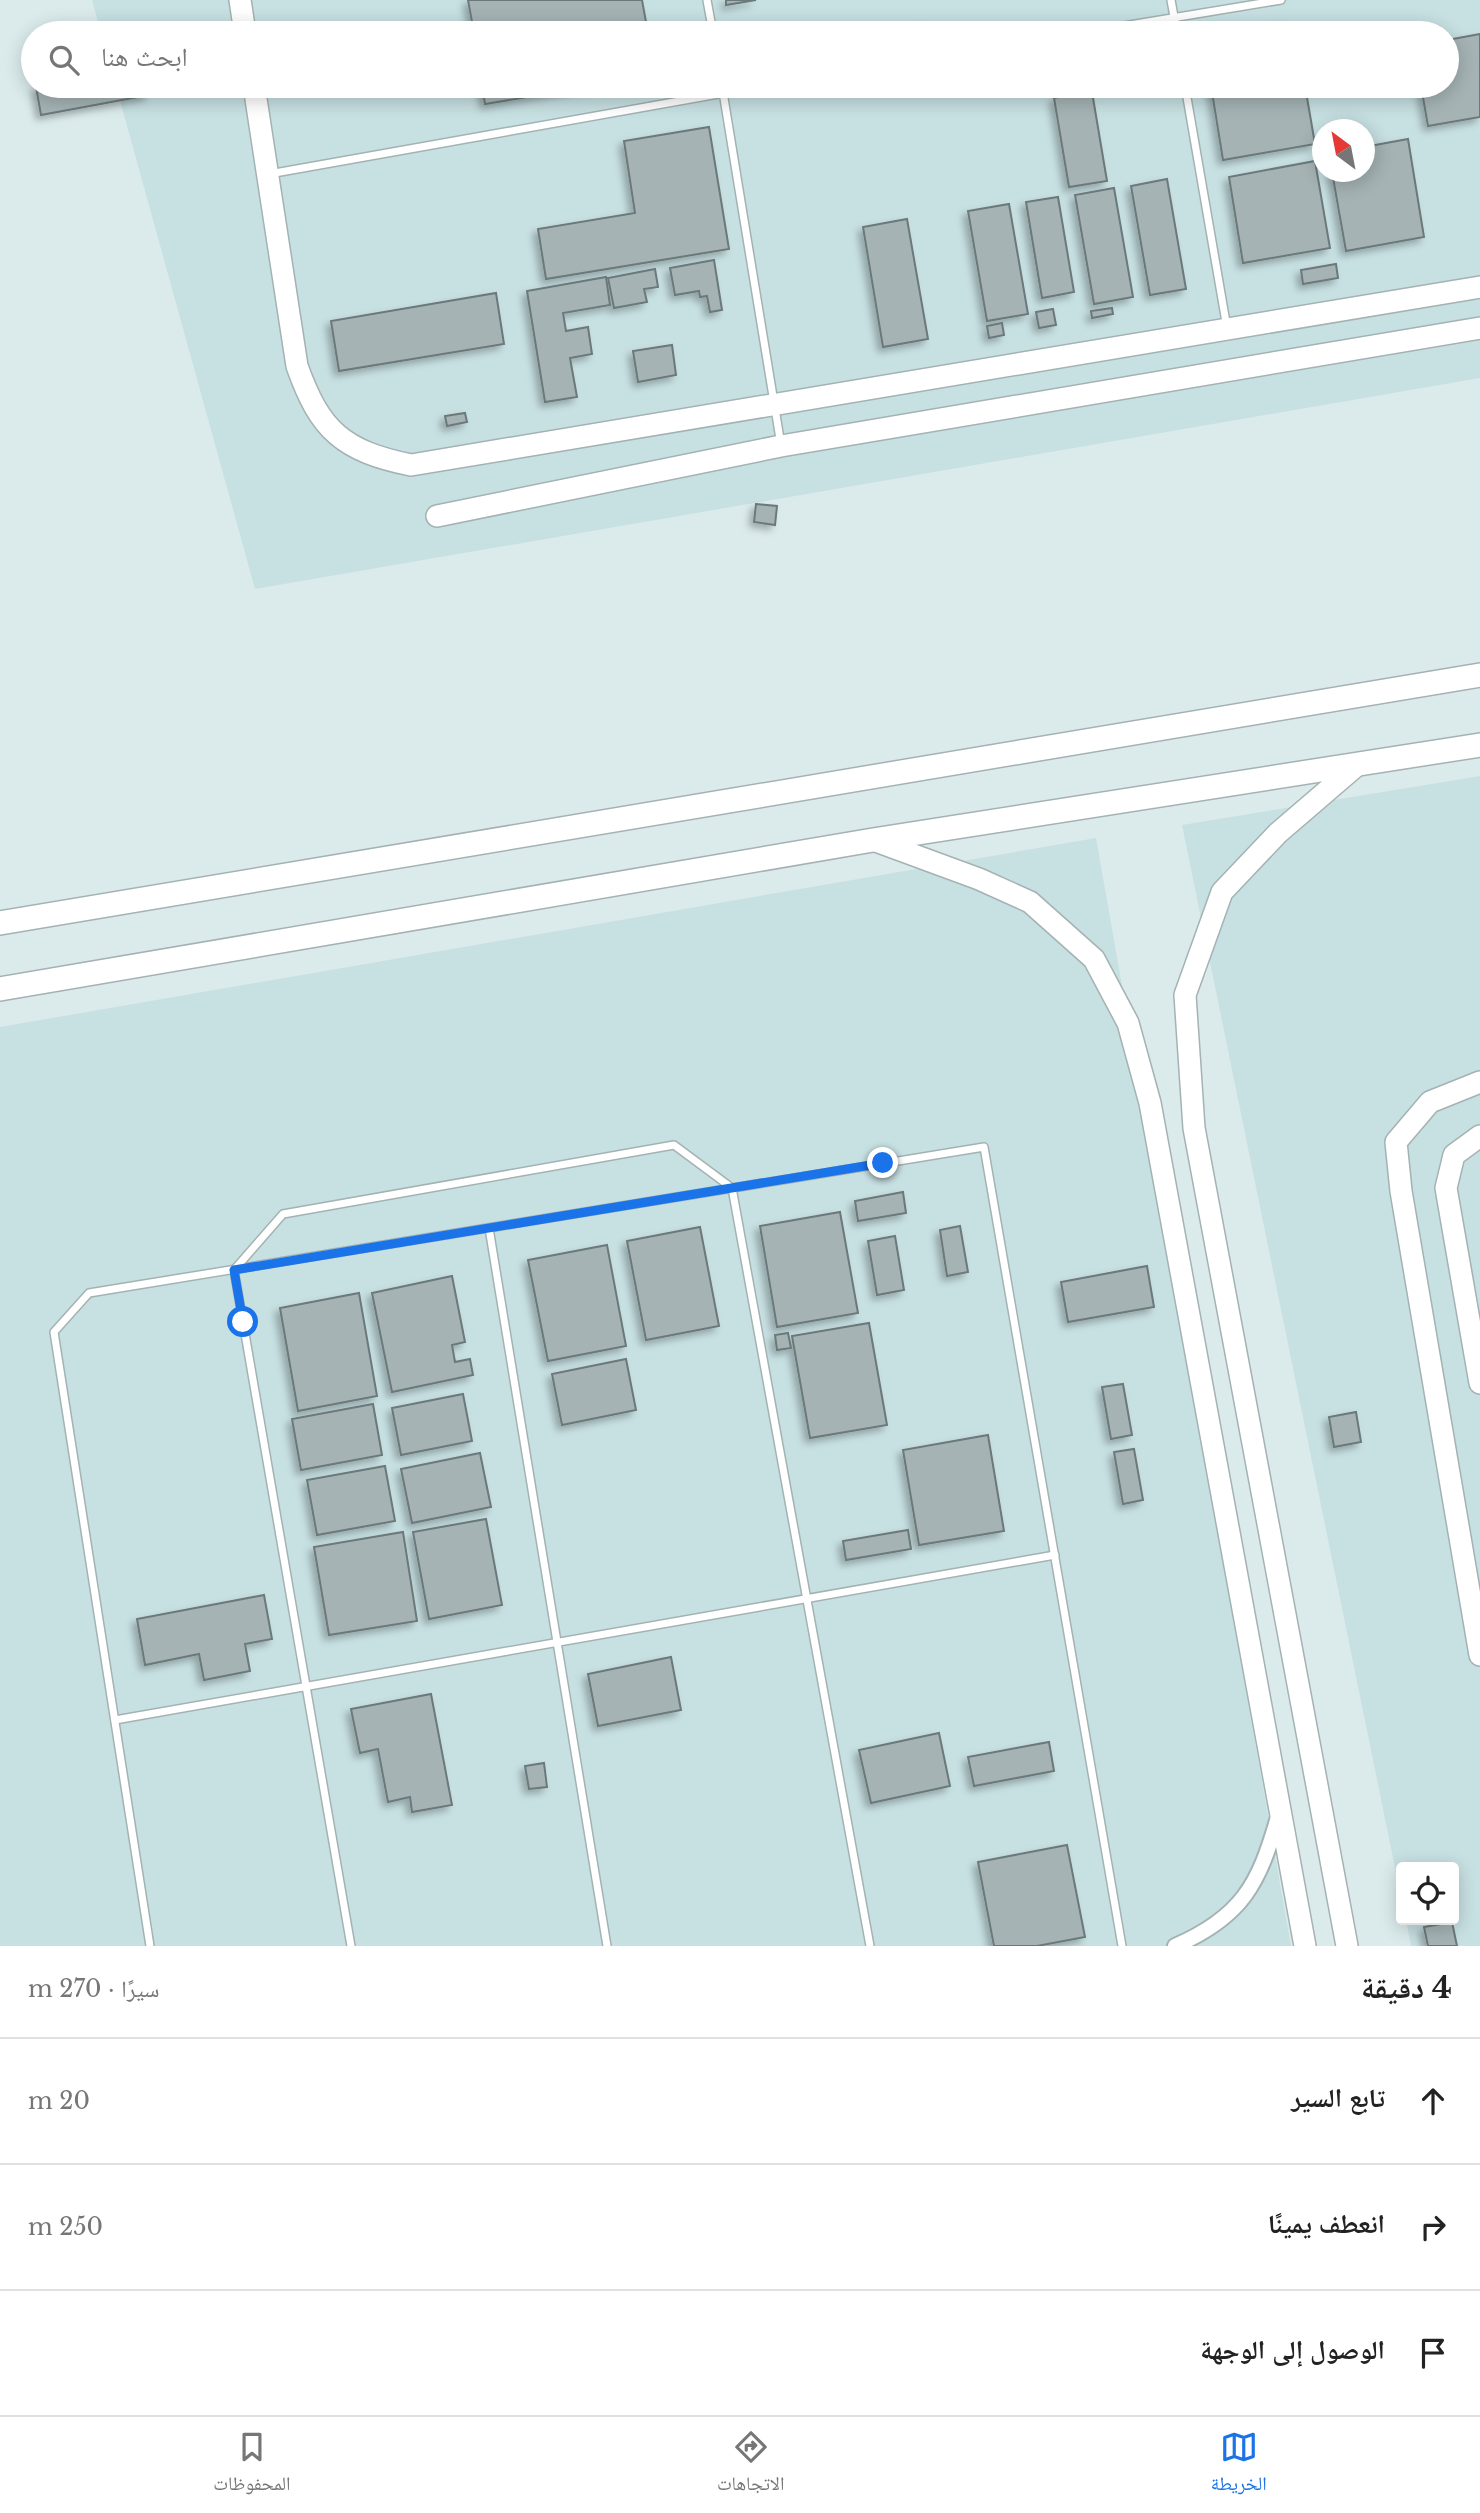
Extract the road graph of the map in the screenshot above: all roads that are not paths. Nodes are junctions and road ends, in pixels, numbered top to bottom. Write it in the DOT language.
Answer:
graph roads {
  1 [pos="240,0"];
  2 [pos="708,0"];
  3 [pos="1171,0"];
  4 [pos="1281,0"];
  5 [pos="1174,18"];
  6 [pos="243,21"];
  7 [pos="711,21"];
  8 [pos="1156,21"];
  9 [pos="1175,21"];
  10 [pos="256,98"];
  11 [pos="674,98"];
  12 [pos="724,98"];
  13 [pos="1187,98"];
  14 [pos="268,174"];
  15 [pos="1480,287"];
  16 [pos="1480,328"];
  17 [pos="1227,329"];
  18 [pos="775,406"];
  19 [pos="781,446"];
  20 [pos="437,516"];
  21 [pos="1480,675"];
  22 [pos="1480,745"];
  23 [pos="1356,766"];
  24 [pos="873,840"];
  25 [pos="0,923"];
  26 [pos="0,989"];
  27 [pos="1480,1082"];
  28 [pos="1480,1136"];
  29 [pos="732,1188"];
  30 [pos="489,1228"];
  31 [pos="234,1270"];
  32 [pos="1480,1382"];
  33 [pos="1055,1555"];
  34 [pos="1275,1561"];
  35 [pos="1237,1568"];
  36 [pos="807,1598"];
  37 [pos="557,1642"];
  38 [pos="1480,1655"];
  39 [pos="306,1686"];
  40 [pos="115,1720"];
  41 [pos="1281,1805"];
  42 [pos="150,1946"];
  43 [pos="351,1946"];
  44 [pos="607,1946"];
  45 [pos="870,1946"];
  46 [pos="1122,1946"];
  47 [pos="1175,1946"];
  48 [pos="1305,1946"];
  49 [pos="1347,1946"];
  1 -- 6 [label="street"];
  2 -- 7 [label="lane"];
  3 -- 5 [label="lane"];
  4 -- 5 [label="lane"];
  5 -- 8 [label="lane"];
  5 -- 9 [label="lane"];
  10 -- 14 [label="street"];
  11 -- 14 [label="lane"];
  12 -- 18 [label="lane"];
  13 -- 17 [label="lane"];
  14 -- 18 [label="street"];
  15 -- 17 [label="street"];
  16 -- 19 [label="street"];
  17 -- 18 [label="street"];
  18 -- 19 [label="lane"];
  19 -- 20 [label="street"];
  21 -- 25 [label="main road"];
  22 -- 23 [label="main road"];
  23 -- 24 [label="main road"];
  23 -- 34 [label="street"];
  24 -- 26 [label="main road"];
  24 -- 35 [label="street"];
  27 -- 38 [label="street"];
  28 -- 32 [label="street"];
  29 -- 30 [label="lane"];
  29 -- 31 [label="lane"];
  29 -- 33 [label="lane"];
  29 -- 36 [label="lane"];
  30 -- 31 [label="lane"];
  30 -- 37 [label="lane"];
  31 -- 39 [label="lane"];
  31 -- 40 [label="lane"];
  33 -- 36 [label="lane"];
  33 -- 46 [label="lane"];
  34 -- 35 [label="street"];
  34 -- 49 [label="street"];
  35 -- 41 [label="street"];
  36 -- 37 [label="lane"];
  36 -- 45 [label="lane"];
  37 -- 39 [label="lane"];
  37 -- 44 [label="lane"];
  39 -- 40 [label="lane"];
  39 -- 43 [label="lane"];
  40 -- 42 [label="lane"];
  41 -- 47 [label="street"];
  41 -- 48 [label="street"];
}
